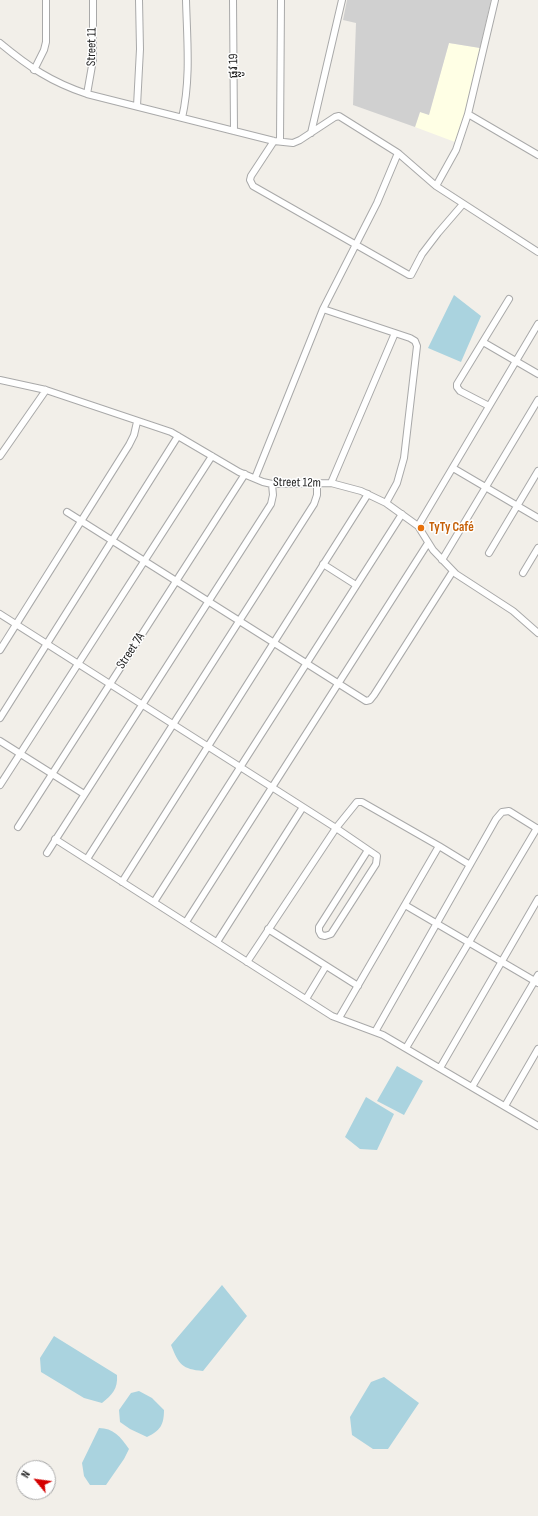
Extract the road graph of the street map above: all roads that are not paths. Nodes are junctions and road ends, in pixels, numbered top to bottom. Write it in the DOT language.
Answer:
graph roads {
  1 [pos="46,0"];
  2 [pos="93,0"];
  3 [pos="139,0"];
  4 [pos="186,0"];
  5 [pos="233,0"];
  6 [pos="281,0"];
  7 [pos="342,0"];
  8 [pos="495,0"];
  9 [pos="0,43"];
  10 [pos="34,70"];
  11 [pos="87,94"];
  12 [pos="137,106"];
  13 [pos="468,114"];
  14 [pos="182,118"];
  15 [pos="234,131"];
  16 [pos="312,133"];
  17 [pos="277,141"];
  18 [pos="398,153"];
  19 [pos="538,155"];
  20 [pos="436,186"];
  21 [pos="463,204"];
  22 [pos="356,245"];
  23 [pos="538,252"];
  24 [pos="509,299"];
  25 [pos="323,309"];
  26 [pos="538,324"];
  27 [pos="395,333"];
  28 [pos="483,342"];
  29 [pos="516,361"];
  30 [pos="538,374"];
  31 [pos="0,380"];
  32 [pos="46,390"];
  33 [pos="538,400"];
  34 [pos="489,406"];
  35 [pos="137,422"];
  36 [pos="178,436"];
  37 [pos="0,456"];
  38 [pos="212,456"];
  39 [pos="453,468"];
  40 [pos="538,471"];
  41 [pos="245,474"];
  42 [pos="255,478"];
  43 [pos="317,483"];
  44 [pos="331,483"];
  45 [pos="272,484"];
  46 [pos="485,487"];
  47 [pos="368,494"];
  48 [pos="386,503"];
  49 [pos="517,506"];
  50 [pos="67,512"];
  51 [pos="402,514"];
  52 [pos="538,518"];
  53 [pos="82,521"];
  54 [pos="418,526"];
  55 [pos="112,540"];
  56 [pos="428,542"];
  57 [pos="538,548"];
  58 [pos="490,553"];
  59 [pos="442,560"];
  60 [pos="145,561"];
  61 [pos="323,564"];
  62 [pos="453,571"];
  63 [pos="523,573"];
  64 [pos="176,581"];
  65 [pos="356,585"];
  66 [pos="208,601"];
  67 [pos="0,614"];
  68 [pos="240,620"];
  69 [pos="16,625"];
  70 [pos="538,632"];
  71 [pos="274,642"];
  72 [pos="47,644"];
  73 [pos="0,650"];
  74 [pos="307,663"];
  75 [pos="78,664"];
  76 [pos="338,683"];
  77 [pos="110,684"];
  78 [pos="142,704"];
  79 [pos="0,718"];
  80 [pos="173,724"];
  81 [pos="0,741"];
  82 [pos="208,746"];
  83 [pos="20,754"];
  84 [pos="240,767"];
  85 [pos="52,774"];
  86 [pos="0,785"];
  87 [pos="272,787"];
  88 [pos="84,794"];
  89 [pos="303,807"];
  90 [pos="18,827"];
  91 [pos="336,828"];
  92 [pos="537,829"];
  93 [pos="56,839"];
  94 [pos="439,846"];
  95 [pos="368,850"];
  96 [pos="47,853"];
  97 [pos="87,859"];
  98 [pos="470,865"];
  99 [pos="122,882"];
  100 [pos="538,899"];
  101 [pos="154,902"];
  102 [pos="405,905"];
  103 [pos="186,922"];
  104 [pos="437,924"];
  105 [pos="268,929"];
  106 [pos="217,942"];
  107 [pos="469,942"];
  108 [pos="247,962"];
  109 [pos="502,962"];
  110 [pos="326,966"];
  111 [pos="538,974"];
  112 [pos="536,982"];
  113 [pos="358,986"];
  114 [pos="306,999"];
  115 [pos="339,1018"];
  116 [pos="375,1032"];
  117 [pos="406,1048"];
  118 [pos="538,1049"];
  119 [pos="440,1068"];
  120 [pos="472,1087"];
  121 [pos="504,1106"];
  122 [pos="538,1125"];
  1 -- 10 [label="street"];
  2 -- 11 [label="street, Street 11"];
  3 -- 12 [label="street"];
  4 -- 14 [label="street"];
  5 -- 15 [label="street, ផ្លូវ 19"];
  6 -- 17 [label="street"];
  7 -- 16 [label="street"];
  8 -- 13 [label="street"];
  9 -- 10 [label="street"];
  10 -- 11 [label="street"];
  11 -- 12 [label="street"];
  12 -- 14 [label="street"];
  13 -- 19 [label="street"];
  13 -- 20 [label="street"];
  14 -- 15 [label="street"];
  15 -- 17 [label="street"];
  16 -- 17 [label="street"];
  16 -- 18 [label="street"];
  17 -- 22 [label="street"];
  18 -- 20 [label="street"];
  18 -- 22 [label="street"];
  20 -- 21 [label="street"];
  21 -- 22 [label="street"];
  21 -- 23 [label="street"];
  22 -- 25 [label="street"];
  24 -- 28 [label="street"];
  25 -- 27 [label="street"];
  25 -- 42 [label="street"];
  26 -- 29 [label="street"];
  27 -- 44 [label="street"];
  27 -- 48 [label="street"];
  28 -- 29 [label="street"];
  28 -- 34 [label="street"];
  29 -- 30 [label="street"];
  29 -- 34 [label="street"];
  31 -- 32 [label="street, Street 12m"];
  32 -- 35 [label="street, Street 12m"];
  32 -- 37 [label="street"];
  33 -- 46 [label="street"];
  34 -- 39 [label="street"];
  35 -- 36 [label="street, Street 12m"];
  35 -- 53 [label="street"];
  36 -- 38 [label="street, Street 12m"];
  36 -- 55 [label="street"];
  38 -- 41 [label="street, Street 12m"];
  38 -- 60 [label="street"];
  39 -- 46 [label="street"];
  39 -- 54 [label="street"];
  40 -- 49 [label="street"];
  41 -- 42 [label="street, Street 12m"];
  41 -- 64 [label="street, Street 7A"];
  42 -- 45 [label="street, Street 12m"];
  43 -- 44 [label="street, Street 12m"];
  43 -- 45 [label="street, Street 12m"];
  43 -- 68 [label="street"];
  44 -- 47 [label="street, Street 12m"];
  45 -- 66 [label="street"];
  46 -- 49 [label="street"];
  46 -- 59 [label="street"];
  47 -- 48 [label="street, Street 12m"];
  47 -- 61 [label="street"];
  48 -- 51 [label="street, Street 12m"];
  49 -- 52 [label="street"];
  49 -- 58 [label="street"];
  50 -- 53 [label="street"];
  51 -- 54 [label="street, Street 12m"];
  51 -- 65 [label="street"];
  53 -- 55 [label="street"];
  53 -- 69 [label="street"];
  54 -- 56 [label="street, Street 12m"];
  55 -- 60 [label="street"];
  55 -- 72 [label="street"];
  56 -- 59 [label="street, Street 12m"];
  56 -- 76 [label="street"];
  57 -- 63 [label="street"];
  59 -- 62 [label="street, Street 12m"];
  60 -- 64 [label="street"];
  60 -- 75 [label="street"];
  61 -- 65 [label="street"];
  61 -- 71 [label="street"];
  62 -- 70 [label="street, Street 12m"];
  62 -- 76 [label="street"];
  64 -- 66 [label="street"];
  64 -- 77 [label="street, Street 7A"];
  65 -- 74 [label="street"];
  66 -- 68 [label="street"];
  66 -- 78 [label="street"];
  67 -- 69 [label="street"];
  68 -- 71 [label="street"];
  68 -- 80 [label="street"];
  69 -- 72 [label="street"];
  69 -- 73 [label="street"];
  71 -- 74 [label="street"];
  71 -- 82 [label="street"];
  72 -- 75 [label="street"];
  72 -- 79 [label="street"];
  74 -- 76 [label="street"];
  74 -- 84 [label="street"];
  75 -- 77 [label="street"];
  75 -- 83 [label="street"];
  76 -- 87 [label="street"];
  77 -- 78 [label="street"];
  77 -- 85 [label="street, Street 7A"];
  78 -- 80 [label="street"];
  78 -- 88 [label="street"];
  80 -- 82 [label="street"];
  80 -- 97 [label="street"];
  81 -- 83 [label="street"];
  82 -- 84 [label="street"];
  82 -- 99 [label="street"];
  83 -- 85 [label="street"];
  83 -- 86 [label="street"];
  84 -- 87 [label="street"];
  84 -- 101 [label="street"];
  85 -- 88 [label="street"];
  85 -- 90 [label="street, Street 7A"];
  87 -- 89 [label="street"];
  87 -- 103 [label="street"];
  88 -- 93 [label="street"];
  89 -- 91 [label="street"];
  89 -- 106 [label="street"];
  91 -- 94 [label="street"];
  91 -- 95 [label="street"];
  91 -- 105 [label="street"];
  92 -- 98 [label="street"];
  92 -- 107 [label="street"];
  93 -- 96 [label="street"];
  93 -- 97 [label="street"];
  94 -- 98 [label="street"];
  94 -- 102 [label="street"];
  95 -- 95 [label="street"];
  97 -- 99 [label="street"];
  98 -- 104 [label="street"];
  99 -- 101 [label="street"];
  100 -- 109 [label="street"];
  101 -- 103 [label="street"];
  102 -- 104 [label="street"];
  102 -- 113 [label="street"];
  103 -- 106 [label="street"];
  104 -- 107 [label="street"];
  104 -- 116 [label="street"];
  105 -- 108 [label="street"];
  105 -- 110 [label="street"];
  106 -- 108 [label="street"];
  107 -- 109 [label="street"];
  107 -- 117 [label="street"];
  108 -- 114 [label="street"];
  109 -- 112 [label="street"];
  109 -- 119 [label="street"];
  110 -- 113 [label="street"];
  110 -- 114 [label="street"];
  111 -- 112 [label="street"];
  112 -- 120 [label="street"];
  113 -- 115 [label="street"];
  114 -- 115 [label="street"];
  115 -- 116 [label="street"];
  116 -- 117 [label="street"];
  117 -- 119 [label="street"];
  118 -- 121 [label="street"];
  119 -- 120 [label="street"];
  120 -- 121 [label="street"];
  121 -- 122 [label="street"];
}
